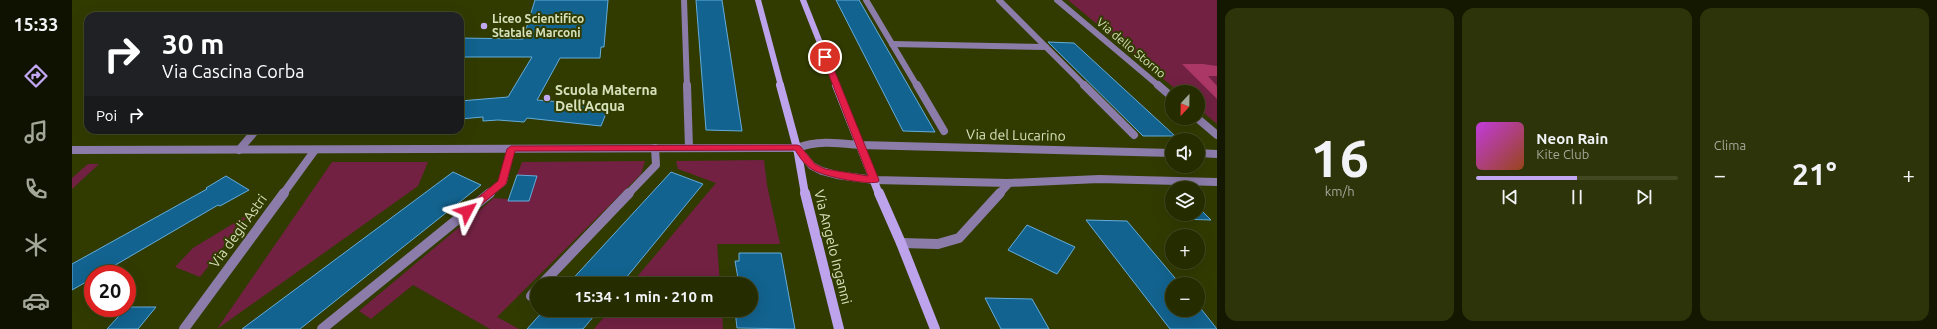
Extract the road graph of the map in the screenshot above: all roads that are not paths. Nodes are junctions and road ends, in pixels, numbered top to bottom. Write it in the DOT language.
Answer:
graph roads {
  1 [pos="684,0"];
  2 [pos="758,0"];
  3 [pos="803,0"];
  4 [pos="866,0"];
  5 [pos="999,0"];
  6 [pos="1057,0"];
  7 [pos="892,44"];
  8 [pos="1046,47"];
  9 [pos="1165,91"];
  10 [pos="1205,125"];
  11 [pos="944,131"];
  12 [pos="253,134"];
  13 [pos="1134,135"];
  14 [pos="1217,135"];
  15 [pos="860,145"];
  16 [pos="655,148"];
  17 [pos="689,148"];
  18 [pos="797,148"];
  19 [pos="511,149"];
  20 [pos="239,150"];
  21 [pos="315,150"];
  22 [pos="73,151"];
  23 [pos="1165,153"];
  24 [pos="1205,154"];
  25 [pos="1217,154"];
  26 [pos="874,180"];
  27 [pos="1217,182"];
  28 [pos="1008,183"];
  29 [pos="901,243"];
  30 [pos="549,277"];
  31 [pos="184,329"];
  32 [pos="322,329"];
  33 [pos="839,329"];
  34 [pos="935,329"];
  1 -- 17 [label="street"];
  2 -- 18 [label="street, Via Angelo Inganni"];
  3 -- 15 [label="street"];
  4 -- 7 [label="street"];
  5 -- 8 [label="street"];
  6 -- 9 [label="street, Via dello Storno"];
  7 -- 8 [label="street"];
  7 -- 11 [label="street"];
  8 -- 13 [label="street"];
  10 -- 14 [label="street"];
  12 -- 20 [label="street"];
  15 -- 18 [label="street"];
  15 -- 23 [label="street, Via del Lucarino"];
  15 -- 26 [label="street"];
  16 -- 17 [label="street"];
  16 -- 19 [label="street"];
  16 -- 30 [label="street"];
  17 -- 18 [label="street"];
  18 -- 26 [label="street, Via Angelo Inganni"];
  18 -- 33 [label="street, Via Angelo Inganni"];
  19 -- 21 [label="street"];
  19 -- 32 [label="street"];
  20 -- 21 [label="street"];
  20 -- 22 [label="street"];
  21 -- 31 [label="street, Via degli Astri"];
  24 -- 25 [label="street"];
  26 -- 28 [label="street"];
  26 -- 29 [label="street"];
  27 -- 28 [label="street"];
  28 -- 29 [label="street"];
  29 -- 34 [label="street"];
}
